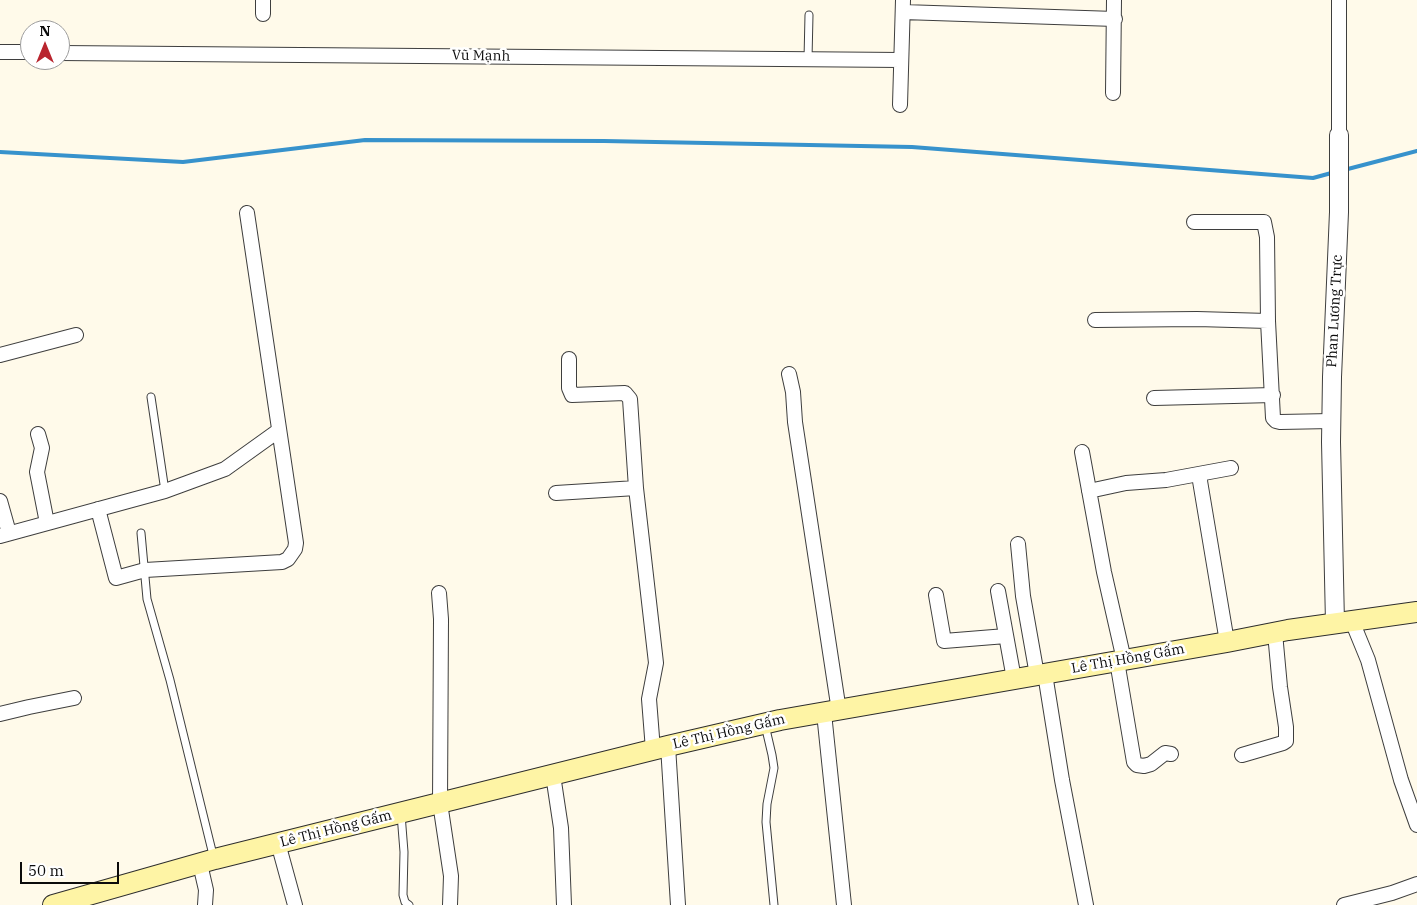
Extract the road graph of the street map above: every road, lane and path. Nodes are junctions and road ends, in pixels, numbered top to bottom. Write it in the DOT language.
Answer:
graph roads {
  1 [pos="263,0"];
  2 [pos="1114,0"];
  3 [pos="1340,0"];
  4 [pos="903,6"];
  5 [pos="263,14"];
  6 [pos="809,15"];
  7 [pos="1115,19"];
  8 [pos="0,52"];
  9 [pos="20,52"];
  10 [pos="70,52"];
  11 [pos="808,59"];
  12 [pos="901,60"];
  13 [pos="1113,93"];
  14 [pos="900,105"];
  15 [pos="1339,135"];
  16 [pos="248,213"];
  17 [pos="1194,222"];
  18 [pos="1096,320"];
  19 [pos="1268,321"];
  20 [pos="76,335"];
  21 [pos="0,356"];
  22 [pos="569,359"];
  23 [pos="789,374"];
  24 [pos="1273,395"];
  25 [pos="151,397"];
  26 [pos="1154,398"];
  27 [pos="1331,421"];
  28 [pos="278,431"];
  29 [pos="38,434"];
  30 [pos="1082,452"];
  31 [pos="1231,468"];
  32 [pos="1198,475"];
  33 [pos="636,488"];
  34 [pos="165,491"];
  35 [pos="1089,491"];
  36 [pos="556,493"];
  37 [pos="0,501"];
  38 [pos="98,509"];
  39 [pos="47,523"];
  40 [pos="141,533"];
  41 [pos="5,534"];
  42 [pos="1018,544"];
  43 [pos="145,570"];
  44 [pos="998,591"];
  45 [pos="439,593"];
  46 [pos="936,595"];
  47 [pos="1417,612"];
  48 [pos="1344,622"];
  49 [pos="1275,632"];
  50 [pos="1006,636"];
  51 [pos="1227,642"];
  52 [pos="1120,661"];
  53 [pos="1041,675"];
  54 [pos="1014,679"];
  55 [pos="74,698"];
  56 [pos="831,712"];
  57 [pos="0,714"];
  58 [pos="765,723"];
  59 [pos="661,748"];
  60 [pos="1171,754"];
  61 [pos="1242,755"];
  62 [pos="554,775"];
  63 [pos="440,803"];
  64 [pos="401,813"];
  65 [pos="1417,824"];
  66 [pos="278,843"];
  67 [pos="207,862"];
  68 [pos="1417,884"];
  69 [pos="53,905"];
  70 [pos="205,905"];
  71 [pos="295,905"];
  72 [pos="409,905"];
  73 [pos="450,905"];
  74 [pos="564,905"];
  75 [pos="678,905"];
  76 [pos="774,905"];
  77 [pos="844,905"];
  78 [pos="1086,905"];
  79 [pos="1346,905"];
  1 -- 5 [label="street"];
  2 -- 7 [label="street"];
  3 -- 15 [label="street, Phan Lương Trực"];
  4 -- 7 [label="street"];
  4 -- 12 [label="street"];
  6 -- 11 [label="lane"];
  7 -- 13 [label="street"];
  8 -- 9 [label="street"];
  10 -- 11 [label="street, Vũ Mạnh"];
  11 -- 12 [label="street, Vũ Mạnh"];
  12 -- 14 [label="street"];
  15 -- 27 [label="street, Phan Lương Trực"];
  16 -- 28 [label="street"];
  17 -- 19 [label="street"];
  18 -- 19 [label="street"];
  19 -- 24 [label="street"];
  20 -- 21 [label="street"];
  22 -- 33 [label="street"];
  23 -- 56 [label="street"];
  24 -- 26 [label="street"];
  24 -- 27 [label="street"];
  25 -- 34 [label="lane"];
  27 -- 48 [label="street, Phan Lương Trực"];
  28 -- 34 [label="street"];
  28 -- 43 [label="street"];
  29 -- 39 [label="street"];
  30 -- 35 [label="street"];
  31 -- 32 [label="street"];
  32 -- 35 [label="street"];
  32 -- 51 [label="street"];
  33 -- 36 [label="street"];
  33 -- 59 [label="street"];
  34 -- 38 [label="street"];
  35 -- 52 [label="street"];
  37 -- 41 [label="street"];
  38 -- 39 [label="street"];
  38 -- 43 [label="street"];
  39 -- 41 [label="street"];
  40 -- 43 [label="lane"];
  42 -- 53 [label="street"];
  43 -- 67 [label="lane"];
  44 -- 50 [label="street"];
  45 -- 63 [label="street"];
  46 -- 50 [label="street"];
  47 -- 48 [label="main road, Lê Thị Hồng Gấm"];
  48 -- 49 [label="main road, Lê Thị Hồng Gấm"];
  48 -- 65 [label="street"];
  49 -- 51 [label="main road, Lê Thị Hồng Gấm"];
  49 -- 61 [label="street"];
  50 -- 54 [label="street"];
  51 -- 52 [label="main road, Lê Thị Hồng Gấm"];
  52 -- 53 [label="main road, Lê Thị Hồng Gấm"];
  52 -- 60 [label="street"];
  53 -- 54 [label="main road, Lê Thị Hồng Gấm"];
  53 -- 78 [label="street"];
  54 -- 56 [label="main road, Lê Thị Hồng Gấm"];
  55 -- 57 [label="street"];
  56 -- 58 [label="main road, Lê Thị Hồng Gấm"];
  56 -- 77 [label="street"];
  58 -- 59 [label="main road, Lê Thị Hồng Gấm"];
  58 -- 76 [label="lane"];
  59 -- 62 [label="main road, Lê Thị Hồng Gấm"];
  59 -- 75 [label="street"];
  62 -- 63 [label="main road, Lê Thị Hồng Gấm"];
  62 -- 74 [label="street"];
  63 -- 64 [label="main road, Lê Thị Hồng Gấm"];
  63 -- 73 [label="street"];
  64 -- 66 [label="main road, Lê Thị Hồng Gấm"];
  64 -- 72 [label="lane"];
  66 -- 67 [label="main road, Lê Thị Hồng Gấm"];
  66 -- 71 [label="street"];
  67 -- 69 [label="main road, Lê Thị Hồng Gấm"];
  67 -- 70 [label="street"];
  68 -- 79 [label="street"];
}
